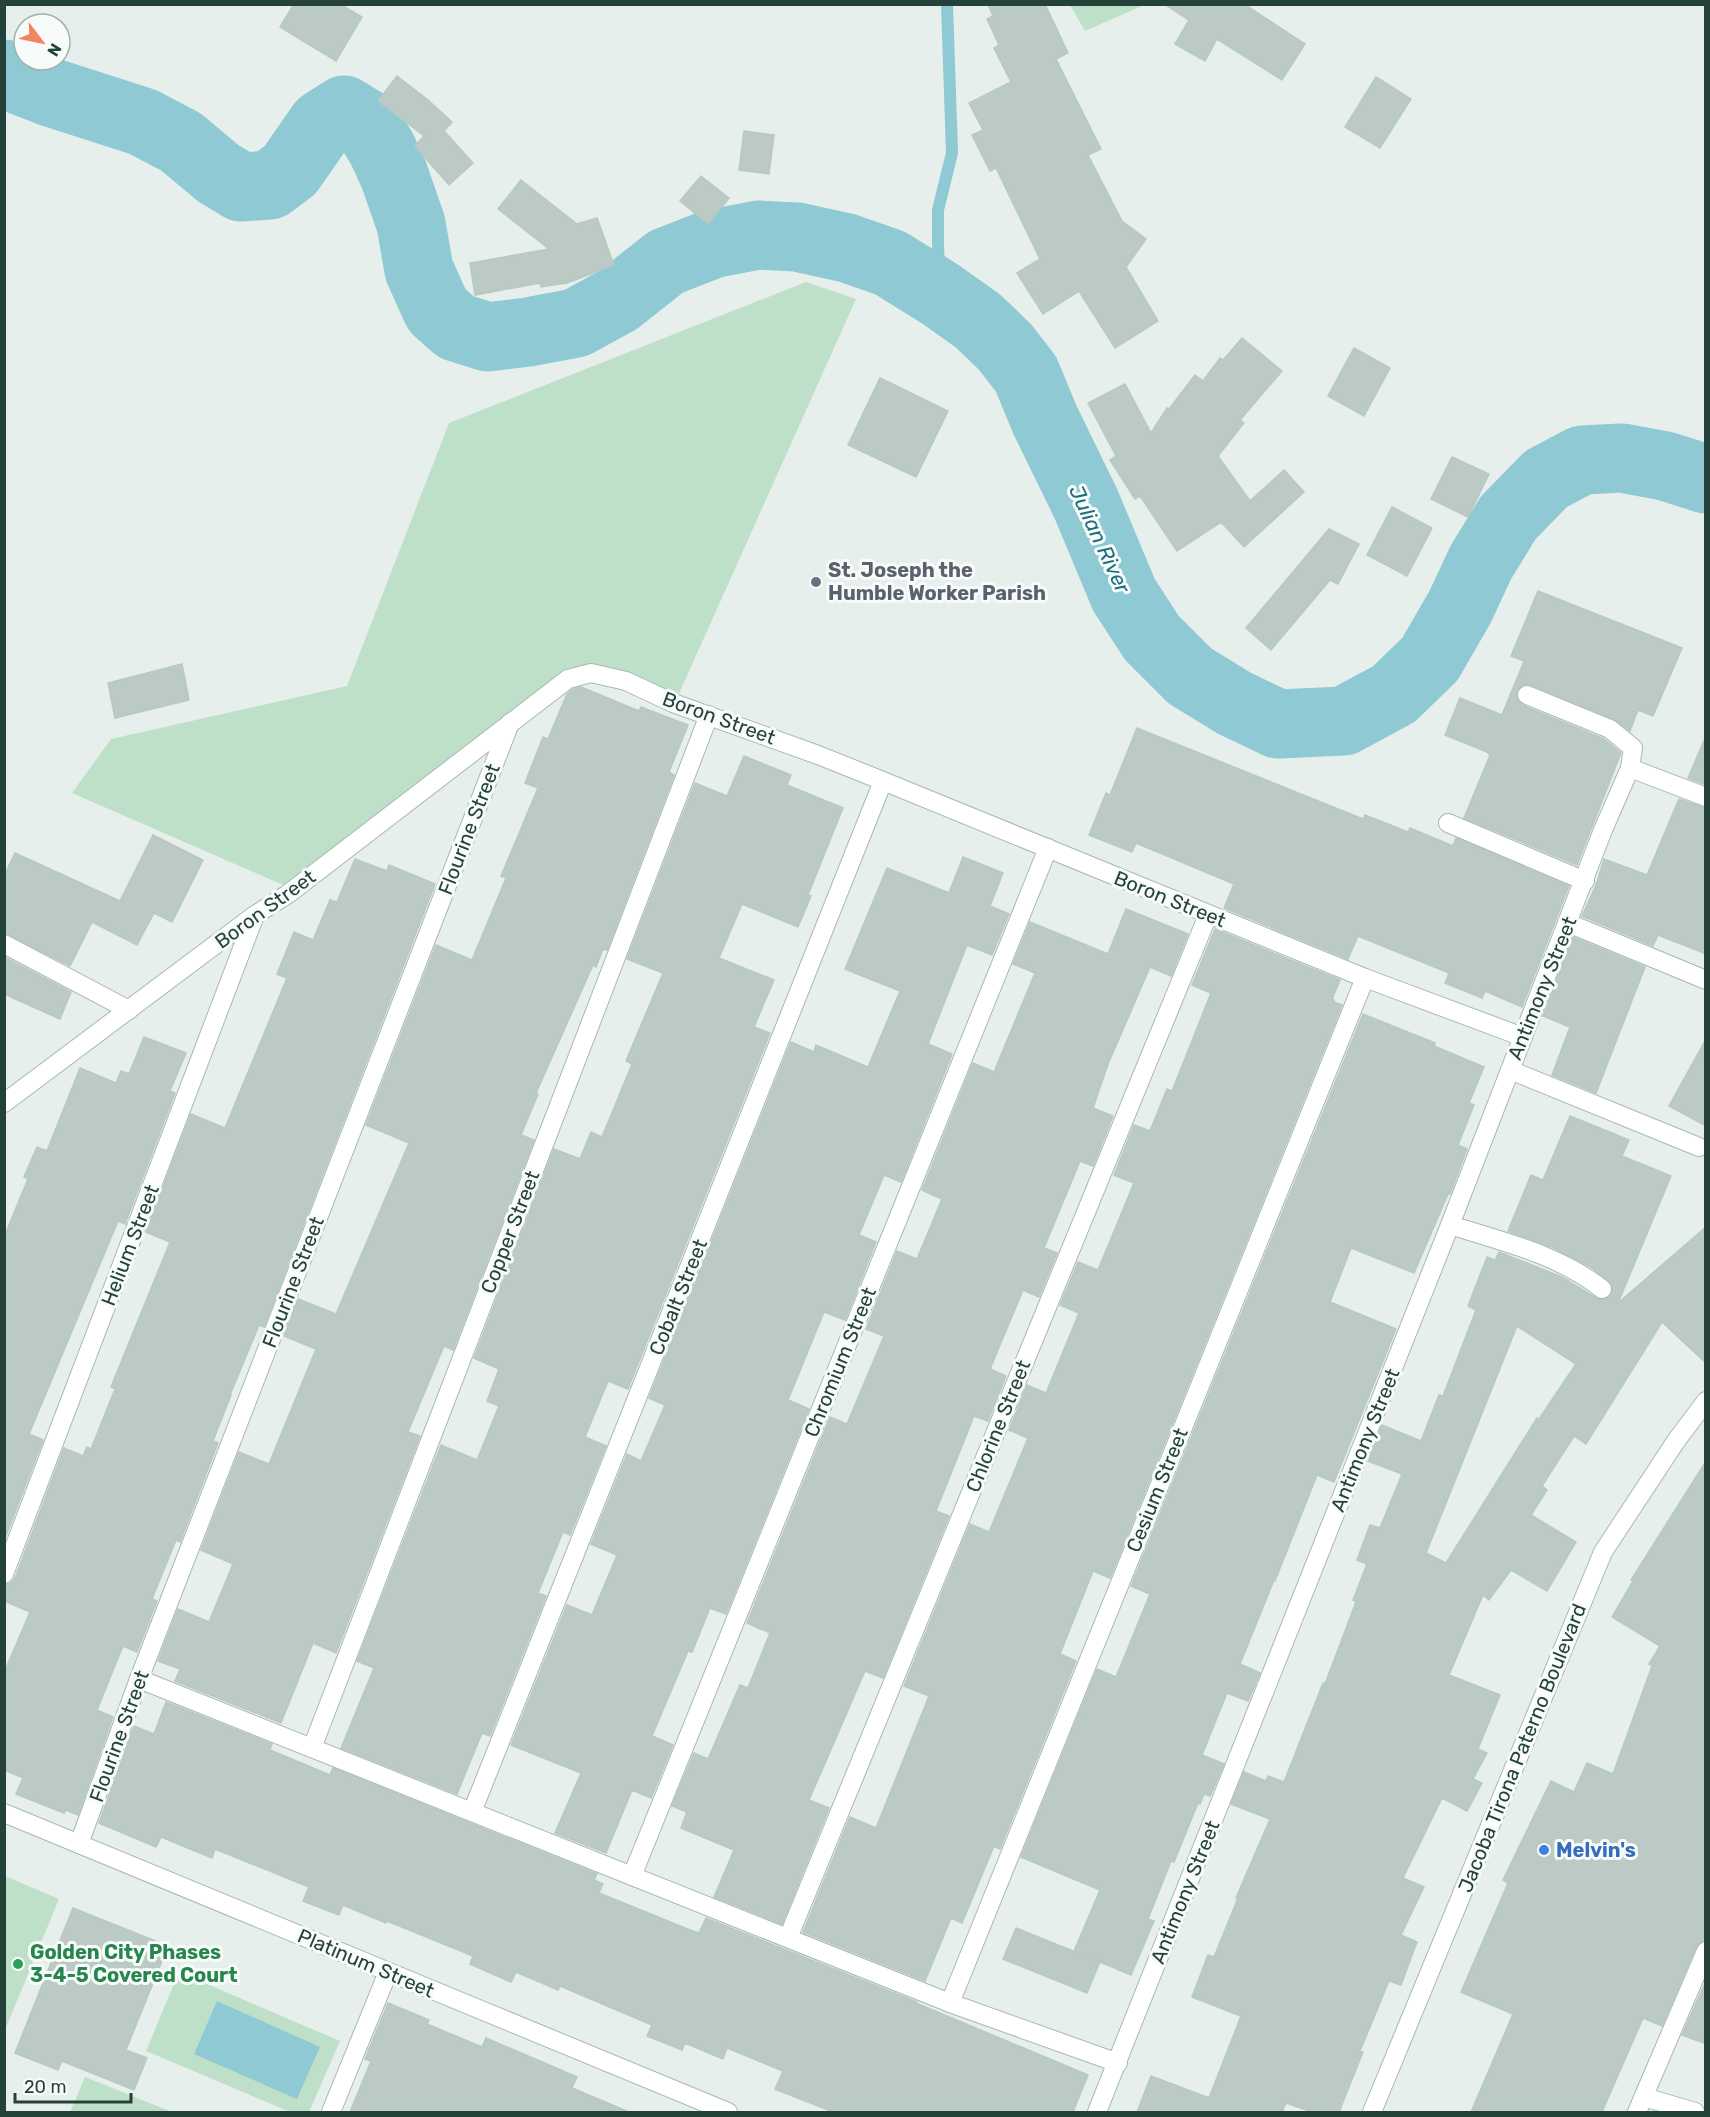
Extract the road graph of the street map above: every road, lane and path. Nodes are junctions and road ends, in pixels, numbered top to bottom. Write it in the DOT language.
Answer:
graph roads {
  1 [pos="1527,695"];
  2 [pos="709,715"];
  3 [pos="511,722"];
  4 [pos="1630,768"];
  5 [pos="884,781"];
  6 [pos="1706,797"];
  7 [pos="1448,823"];
  8 [pos="1048,848"];
  9 [pos="1585,881"];
  10 [pos="255,915"];
  11 [pos="1208,915"];
  12 [pos="1568,923"];
  13 [pos="4,944"];
  14 [pos="1365,978"];
  15 [pos="1706,980"];
  16 [pos="129,1010"];
  17 [pos="1523,1037"];
  18 [pos="1510,1070"];
  19 [pos="4,1103"];
  20 [pos="1699,1148"];
  21 [pos="1450,1225"];
  22 [pos="1602,1289"];
  23 [pos="1706,1401"];
  24 [pos="4,1574"];
  25 [pos="139,1679"];
  26 [pos="312,1748"];
  27 [pos="4,1812"];
  28 [pos="472,1812"];
  29 [pos="79,1844"];
  30 [pos="632,1876"];
  31 [pos="788,1938"];
  32 [pos="1706,1951"];
  33 [pos="388,1972"];
  34 [pos="950,2003"];
  35 [pos="1118,2063"];
  36 [pos="1641,2105"];
  37 [pos="331,2112"];
  38 [pos="728,2112"];
  39 [pos="1098,2112"];
  40 [pos="1372,2112"];
  41 [pos="1695,2112"];
  1 -- 4 [label="street"];
  2 -- 3 [label="street, Boron Street"];
  2 -- 5 [label="street, Boron Street"];
  2 -- 26 [label="street, Copper Street"];
  3 -- 10 [label="street, Boron Street"];
  3 -- 25 [label="street, Flourine Street"];
  4 -- 6 [label="street"];
  4 -- 9 [label="street, Antimony Street"];
  5 -- 8 [label="street, Boron Street"];
  5 -- 28 [label="street, Cobalt Street"];
  7 -- 9 [label="street"];
  8 -- 11 [label="street, Boron Street"];
  8 -- 30 [label="street, Chromium Street"];
  9 -- 12 [label="street, Antimony Street"];
  10 -- 16 [label="street, Boron Street"];
  10 -- 24 [label="street, Helium Street"];
  11 -- 14 [label="street, Boron Street"];
  11 -- 31 [label="street, Chlorine Street"];
  12 -- 15 [label="street"];
  12 -- 17 [label="street, Antimony Street"];
  13 -- 16 [label="street"];
  14 -- 17 [label="street, Boron Street"];
  14 -- 34 [label="street, Cesium Street"];
  16 -- 19 [label="street, Boron Street"];
  17 -- 18 [label="street, Antimony Street"];
  18 -- 20 [label="street"];
  18 -- 21 [label="street, Antimony Street"];
  21 -- 22 [label="street"];
  21 -- 35 [label="street, Antimony Street"];
  23 -- 40 [label="street, Jacoba Tirona Paterno Boulevard"];
  25 -- 26 [label="street"];
  25 -- 29 [label="street, Flourine Street"];
  26 -- 28 [label="street"];
  27 -- 29 [label="street, Platinum Street"];
  28 -- 30 [label="street"];
  29 -- 33 [label="street, Platinum Street"];
  30 -- 31 [label="street"];
  31 -- 34 [label="street"];
  32 -- 36 [label="street"];
  33 -- 37 [label="street"];
  33 -- 38 [label="street, Platinum Street"];
  34 -- 35 [label="street"];
  35 -- 39 [label="street, Antimony Street"];
  36 -- 41 [label="street"];
}
